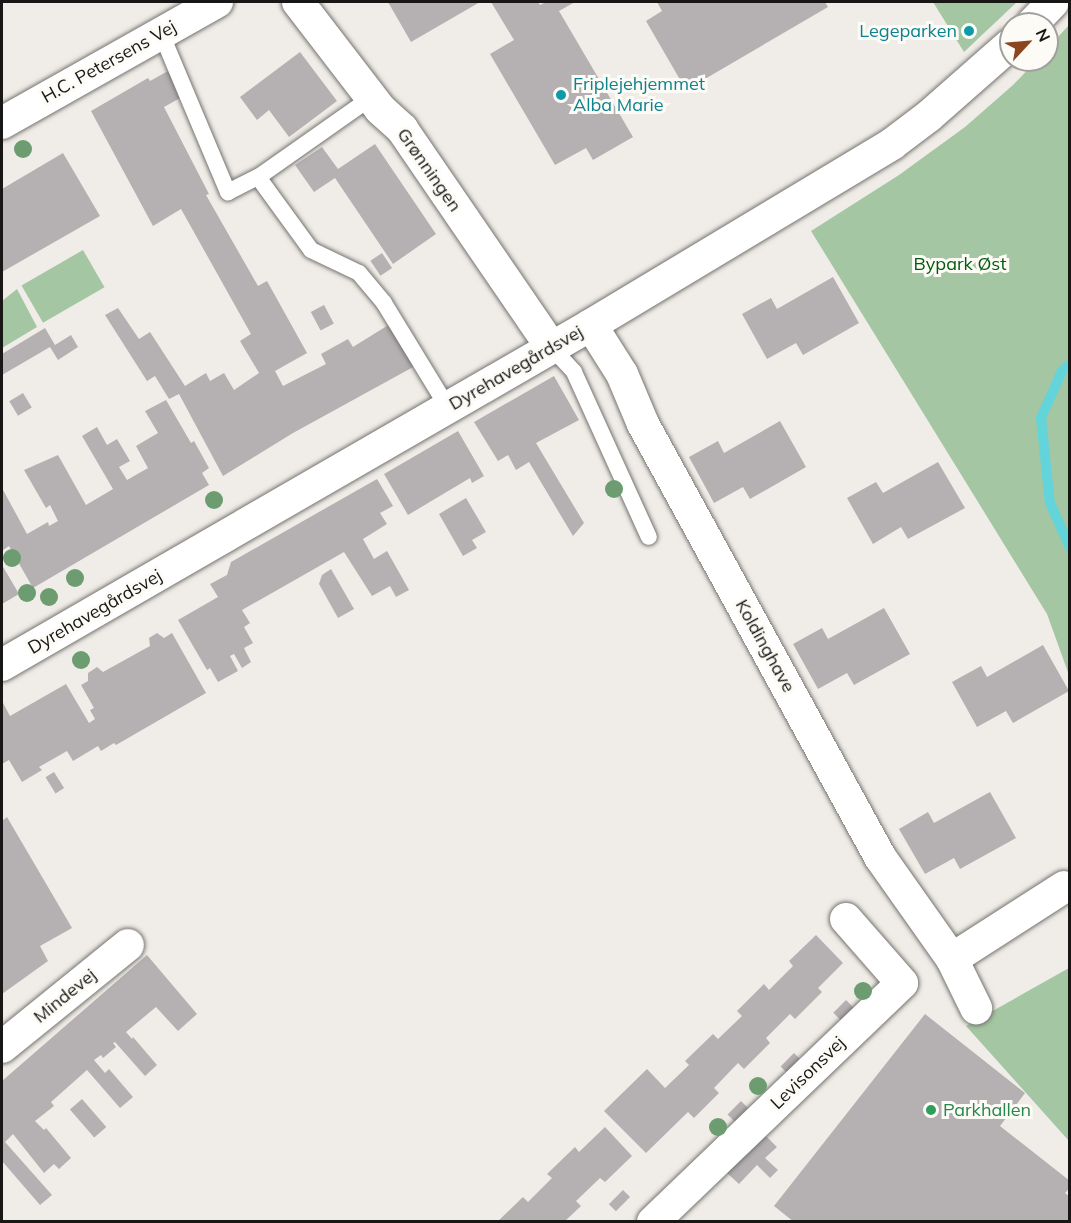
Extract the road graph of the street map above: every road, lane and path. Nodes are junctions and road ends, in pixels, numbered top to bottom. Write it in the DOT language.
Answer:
graph roads {
  1 [pos="217,2"];
  2 [pos="298,2"];
  3 [pos="161,33"];
  4 [pos="999,55"];
  5 [pos="372,97"];
  6 [pos="2,123"];
  7 [pos="258,177"];
  8 [pos="591,325"];
  9 [pos="551,347"];
  10 [pos="448,408"];
  11 [pos="649,537"];
  12 [pos="2,665"];
  13 [pos="1064,886"];
  14 [pos="846,919"];
  15 [pos="128,945"];
  16 [pos="952,959"];
  17 [pos="976,1008"];
  18 [pos="2,1047"];
  19 [pos="653,1221"];
  1 -- 3 [label="street, H.C. Petersens Vej"];
  2 -- 5 [label="street, Grønningen"];
  3 -- 6 [label="street, H.C. Petersens Vej"];
  3 -- 7 [label="lane"];
  4 -- 8 [label="street, Dyrehavegårdsvej"];
  5 -- 7 [label="lane"];
  5 -- 9 [label="street, Grønningen"];
  7 -- 10 [label="lane"];
  8 -- 9 [label="street, Dyrehavegårdsvej"];
  8 -- 16 [label="street, Koldinghave"];
  9 -- 10 [label="street, Dyrehavegårdsvej"];
  9 -- 11 [label="lane"];
  10 -- 12 [label="street, Dyrehavegårdsvej"];
  13 -- 16 [label="street"];
  14 -- 19 [label="street, Levisonsvej"];
  15 -- 18 [label="street, Mindevej"];
  16 -- 17 [label="street, Koldinghave"];
}
